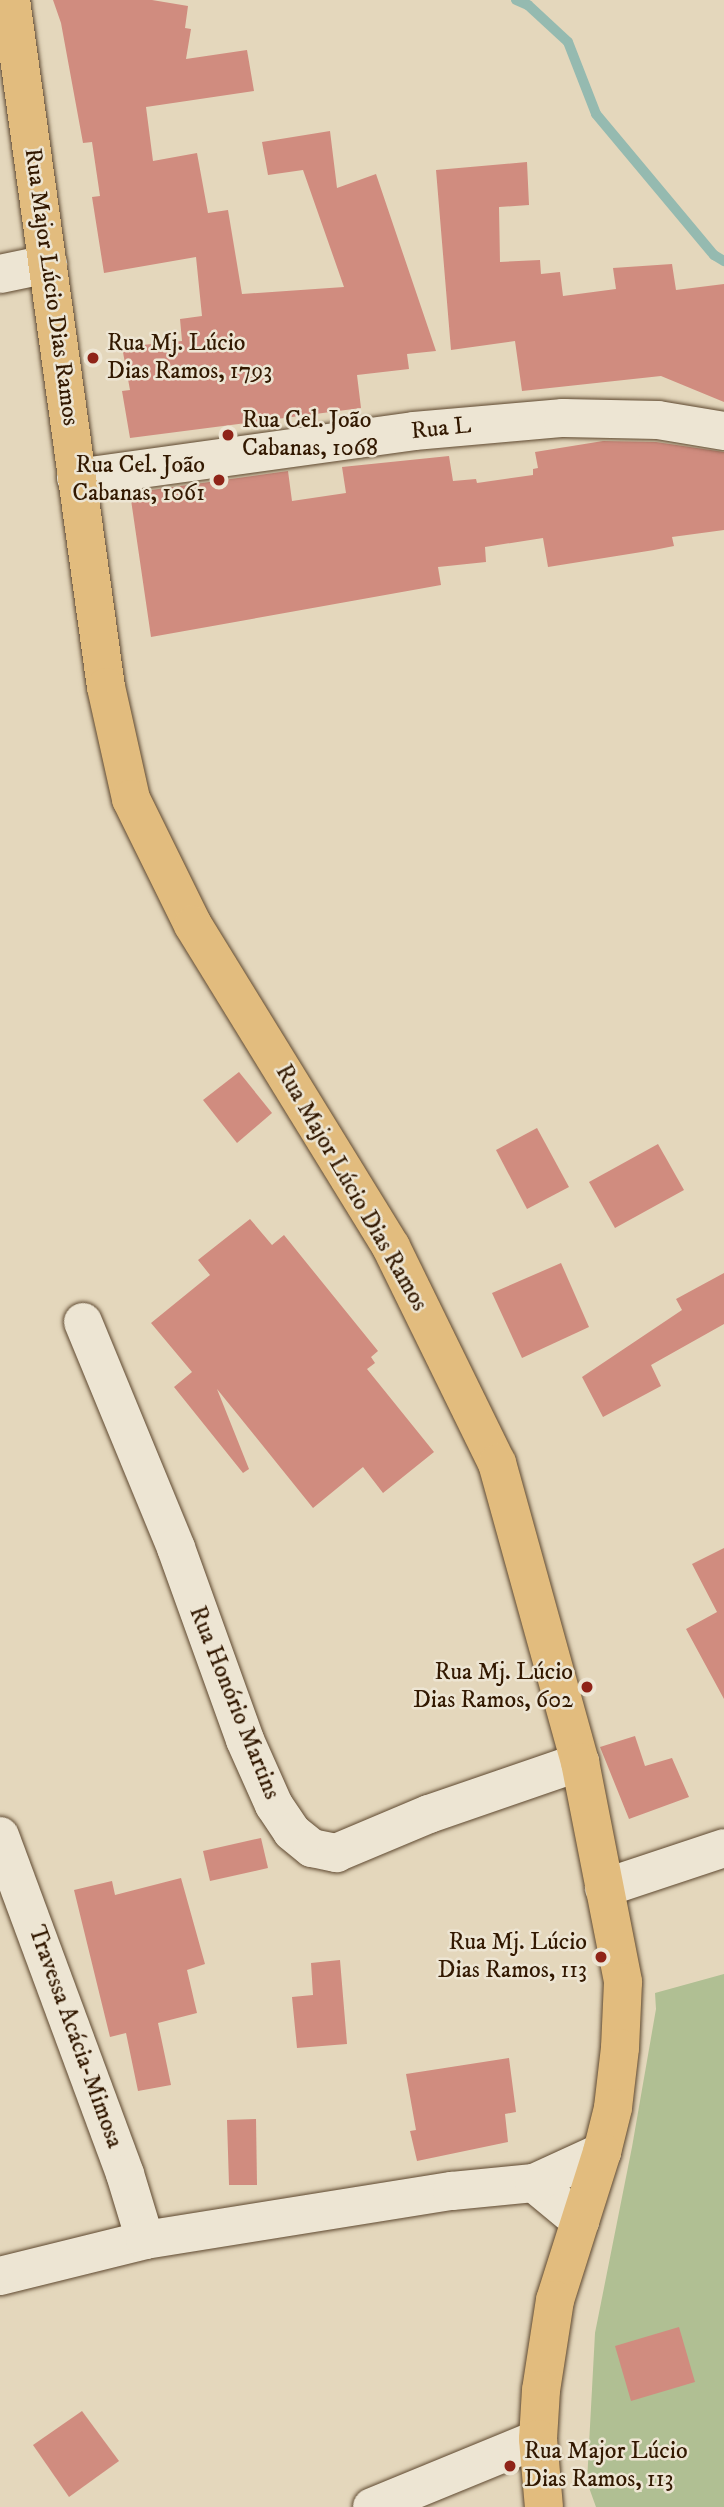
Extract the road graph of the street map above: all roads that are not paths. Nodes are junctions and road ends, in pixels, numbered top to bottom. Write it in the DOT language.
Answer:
graph roads {
  1 [pos="11,0"];
  2 [pos="48,264"];
  3 [pos="0,274"];
  4 [pos="724,431"];
  5 [pos="76,478"];
  6 [pos="83,1322"];
  7 [pos="580,1762"];
  8 [pos="0,1836"];
  9 [pos="724,1848"];
  10 [pos="604,1888"];
  11 [pos="602,2152"];
  12 [pos="534,2183"];
  13 [pos="580,2221"];
  14 [pos="145,2240"];
  15 [pos="0,2276"];
  16 [pos="538,2439"];
  17 [pos="372,2507"];
  18 [pos="544,2507"];
  1 -- 2 [label="main road, Rua Major Lúcio Dias Ramos"];
  2 -- 3 [label="street"];
  2 -- 5 [label="main road, Rua Major Lúcio Dias Ramos"];
  4 -- 5 [label="street, Rua L"];
  5 -- 7 [label="main road, Rua Major Lúcio Dias Ramos"];
  6 -- 7 [label="street, Rua Honório Martins"];
  7 -- 10 [label="main road, Rua Major Lúcio Dias Ramos"];
  8 -- 14 [label="street, Travessa Acácia-Mimosa"];
  9 -- 10 [label="street"];
  10 -- 11 [label="main road, Rua Major Lúcio Dias Ramos"];
  11 -- 12 [label="street"];
  11 -- 13 [label="main road, Rua Major Lúcio Dias Ramos"];
  12 -- 13 [label="street"];
  12 -- 14 [label="street"];
  13 -- 16 [label="main road, Rua Major Lúcio Dias Ramos"];
  14 -- 15 [label="street"];
  16 -- 17 [label="street"];
  16 -- 18 [label="main road, Rua Major Lúcio Dias Ramos"];
}
